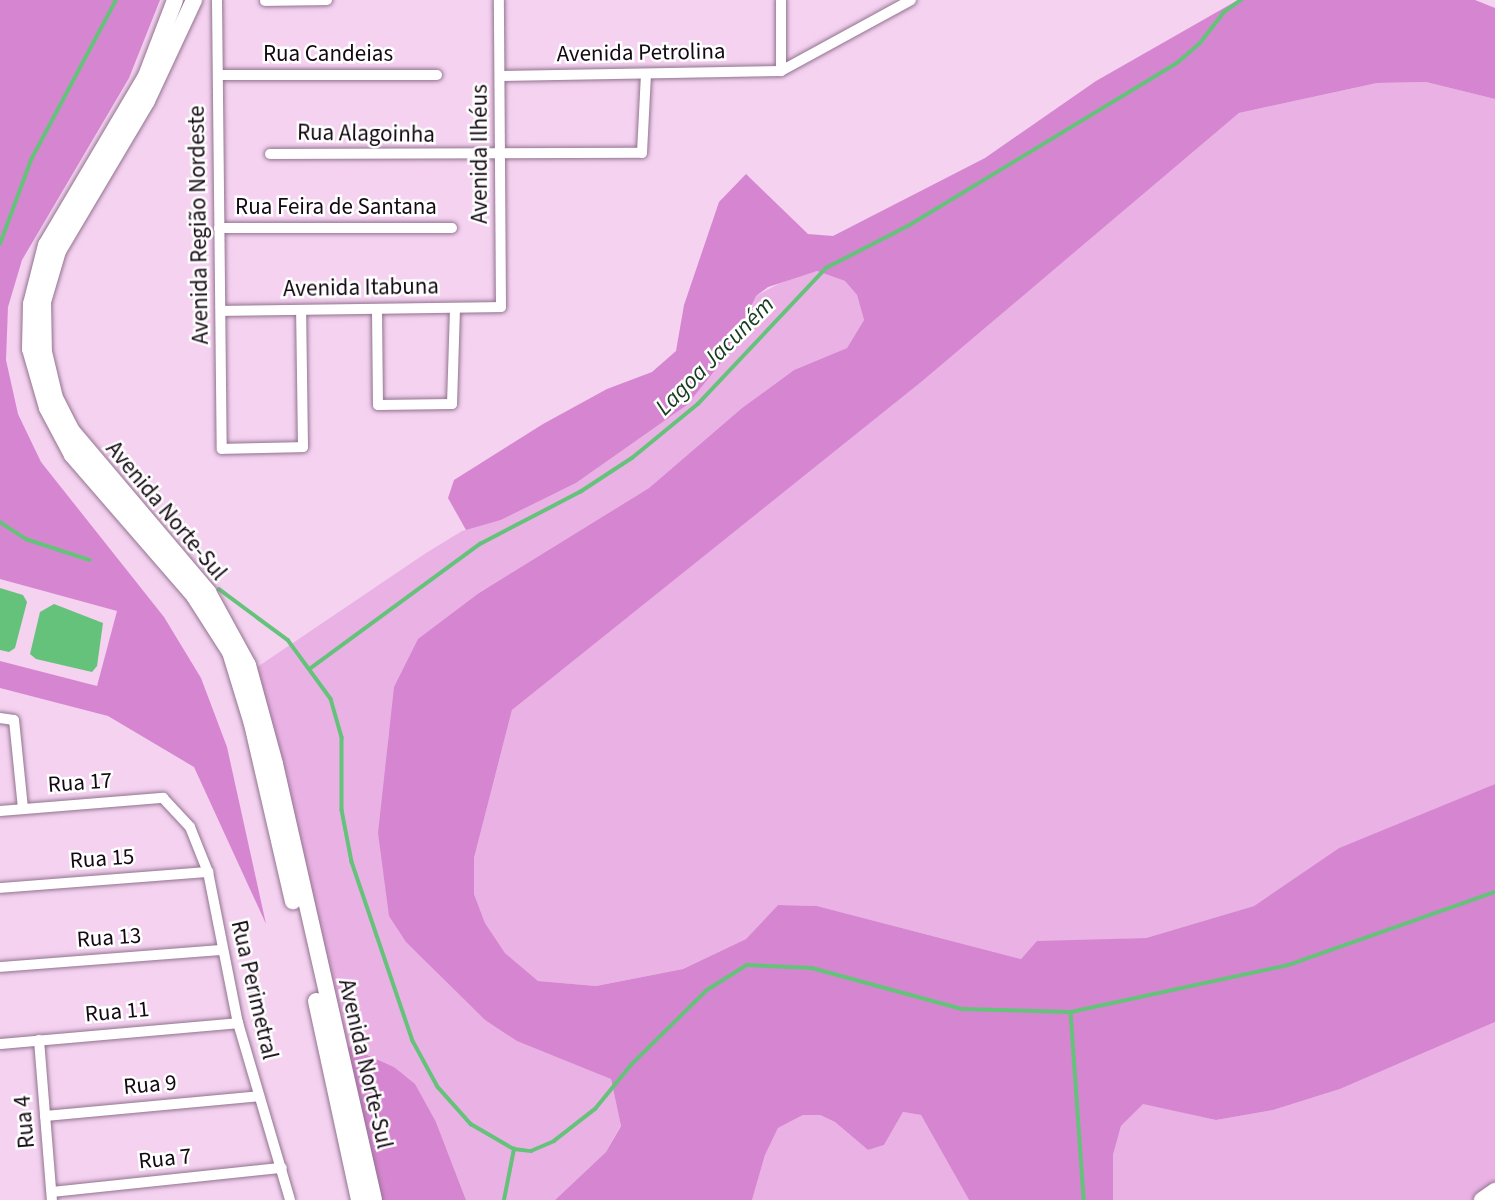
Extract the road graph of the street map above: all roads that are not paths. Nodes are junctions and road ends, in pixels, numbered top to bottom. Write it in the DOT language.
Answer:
graph roads {
  1 [pos="176,0"];
  2 [pos="194,0"];
  3 [pos="217,0"];
  4 [pos="327,0"];
  5 [pos="499,0"];
  6 [pos="781,0"];
  7 [pos="911,0"];
  8 [pos="265,1"];
  9 [pos="781,71"];
  10 [pos="646,74"];
  11 [pos="219,75"];
  12 [pos="437,75"];
  13 [pos="501,76"];
  14 [pos="270,154"];
  15 [pos="503,156"];
  16 [pos="219,228"];
  17 [pos="452,228"];
  18 [pos="501,307"];
  19 [pos="455,308"];
  20 [pos="221,310"];
  21 [pos="301,310"];
  22 [pos="377,311"];
  23 [pos="0,718"];
  24 [pos="163,798"];
  25 [pos="23,808"];
  26 [pos="0,811"];
  27 [pos="208,872"];
  28 [pos="0,888"];
  29 [pos="222,950"];
  30 [pos="0,967"];
  31 [pos="238,1023"];
  32 [pos="39,1040"];
  33 [pos="0,1044"];
  34 [pos="259,1096"];
  35 [pos="45,1116"];
  36 [pos="282,1168"];
  37 [pos="1495,1191"];
  38 [pos="52,1196"];
  39 [pos="290,1200"];
  40 [pos="359,1200"];
  41 [pos="374,1200"];
  42 [pos="1482,1200"];
  1 -- 40 [label="main road, Avenida Norte-Sul"];
  2 -- 41 [label="main road, Avenida Norte-Sul"];
  3 -- 11 [label="street, Avenida Região Nordeste"];
  4 -- 8 [label="street"];
  5 -- 13 [label="street, Avenida Ilhéus"];
  6 -- 9 [label="street"];
  7 -- 9 [label="street"];
  9 -- 10 [label="street, Avenida Petrolina"];
  10 -- 13 [label="street, Avenida Petrolina"];
  10 -- 15 [label="street, Rua Alagoinha"];
  11 -- 12 [label="street, Rua Candeias"];
  11 -- 16 [label="street, Avenida Região Nordeste"];
  13 -- 15 [label="street, Avenida Ilhéus"];
  14 -- 15 [label="street, Rua Alagoinha"];
  15 -- 18 [label="street, Avenida Ilhéus"];
  16 -- 17 [label="street, Rua Feira de Santana"];
  16 -- 20 [label="street, Avenida Região Nordeste"];
  18 -- 19 [label="street, Avenida Itabuna"];
  19 -- 22 [label="street, Avenida Itabuna"];
  19 -- 22 [label="street"];
  20 -- 21 [label="street, Avenida Itabuna"];
  20 -- 21 [label="street, Avenida Região Nordeste"];
  21 -- 22 [label="street, Avenida Itabuna"];
  23 -- 25 [label="street"];
  24 -- 25 [label="street, Rua 17"];
  24 -- 27 [label="street, Rua Perimetral"];
  25 -- 26 [label="street, Rua 17"];
  27 -- 28 [label="street, Rua 15"];
  27 -- 29 [label="street, Rua Perimetral"];
  29 -- 30 [label="street, Rua 13"];
  29 -- 31 [label="street, Rua Perimetral"];
  31 -- 32 [label="street, Rua 11"];
  31 -- 34 [label="street, Rua Perimetral"];
  32 -- 33 [label="street, Rua 11"];
  32 -- 35 [label="street, Rua 4"];
  34 -- 35 [label="street, Rua 9"];
  34 -- 36 [label="street, Rua Perimetral"];
  35 -- 38 [label="street, Rua 4"];
  36 -- 38 [label="street, Rua 7"];
  36 -- 39 [label="street, Rua Perimetral"];
  37 -- 42 [label="main road"];
}
